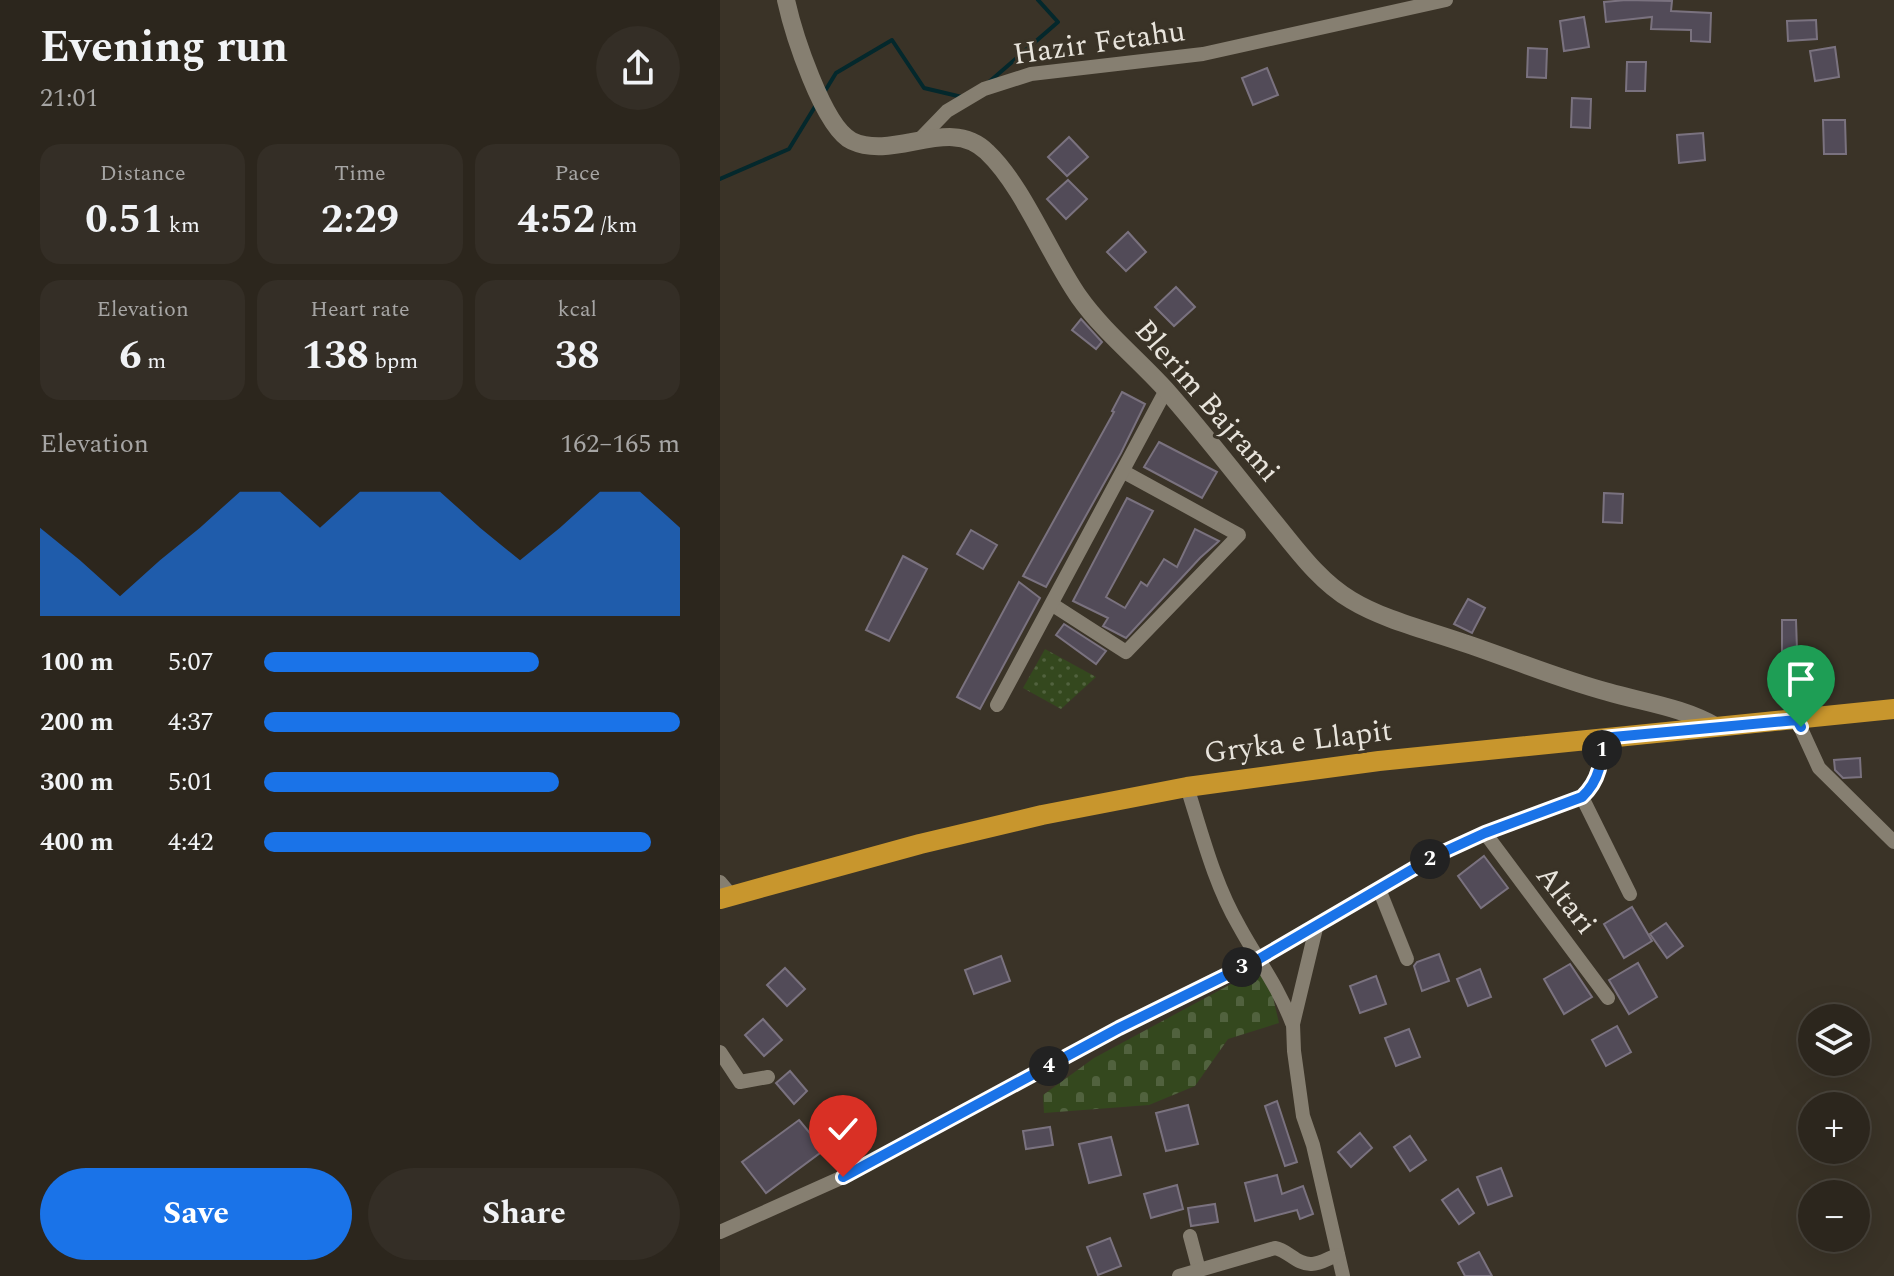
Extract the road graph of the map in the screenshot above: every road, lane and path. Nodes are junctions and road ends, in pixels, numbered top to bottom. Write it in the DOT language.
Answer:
graph roads {
  1 [pos="786,0"];
  2 [pos="1446,0"];
  3 [pos="918,141"];
  4 [pos="1166,390"];
  5 [pos="1124,472"];
  6 [pos="1053,605"];
  7 [pos="997,705"];
  8 [pos="1894,709"];
  9 [pos="1797,720"];
  10 [pos="1717,727"];
  11 [pos="1602,738"];
  12 [pos="1187,787"];
  13 [pos="1582,797"];
  14 [pos="1485,833"];
  15 [pos="1894,842"];
  16 [pos="1379,889"];
  17 [pos="724,892"];
  18 [pos="1630,894"];
  19 [pos="1316,928"];
  20 [pos="1259,959"];
  21 [pos="1407,959"];
  22 [pos="1608,998"];
  23 [pos="1293,1024"];
  24 [pos="720,1052"];
  25 [pos="768,1077"];
  26 [pos="720,1232"];
  27 [pos="1190,1236"];
  28 [pos="1338,1255"];
  29 [pos="1199,1270"];
  30 [pos="1179,1276"];
  31 [pos="1343,1276"];
  1 -- 3 [label="street, Blerim Bajrami"];
  2 -- 3 [label="street, Hazir Fetahu"];
  3 -- 4 [label="street, Blerim Bajrami"];
  4 -- 5 [label="street"];
  4 -- 10 [label="street, Blerim Bajrami"];
  5 -- 6 [label="street"];
  5 -- 6 [label="street"];
  6 -- 7 [label="street"];
  8 -- 9 [label="main road, Gryka e Llapit"];
  9 -- 10 [label="main road, Gryka e Llapit"];
  9 -- 15 [label="street"];
  10 -- 11 [label="main road, Gryka e Llapit"];
  11 -- 12 [label="main road, Gryka e Llapit"];
  11 -- 13 [label="street"];
  12 -- 17 [label="main road, Gryka e Llapit"];
  12 -- 20 [label="street"];
  13 -- 14 [label="street"];
  13 -- 18 [label="street, Altari"];
  14 -- 16 [label="street"];
  14 -- 22 [label="street, Altari"];
  16 -- 19 [label="street"];
  16 -- 21 [label="street"];
  19 -- 20 [label="street"];
  19 -- 23 [label="street"];
  20 -- 23 [label="street"];
  20 -- 26 [label="street"];
  23 -- 28 [label="street"];
  24 -- 25 [label="street"];
  27 -- 29 [label="street"];
  28 -- 29 [label="street"];
  28 -- 31 [label="street"];
  29 -- 30 [label="street"];
}
